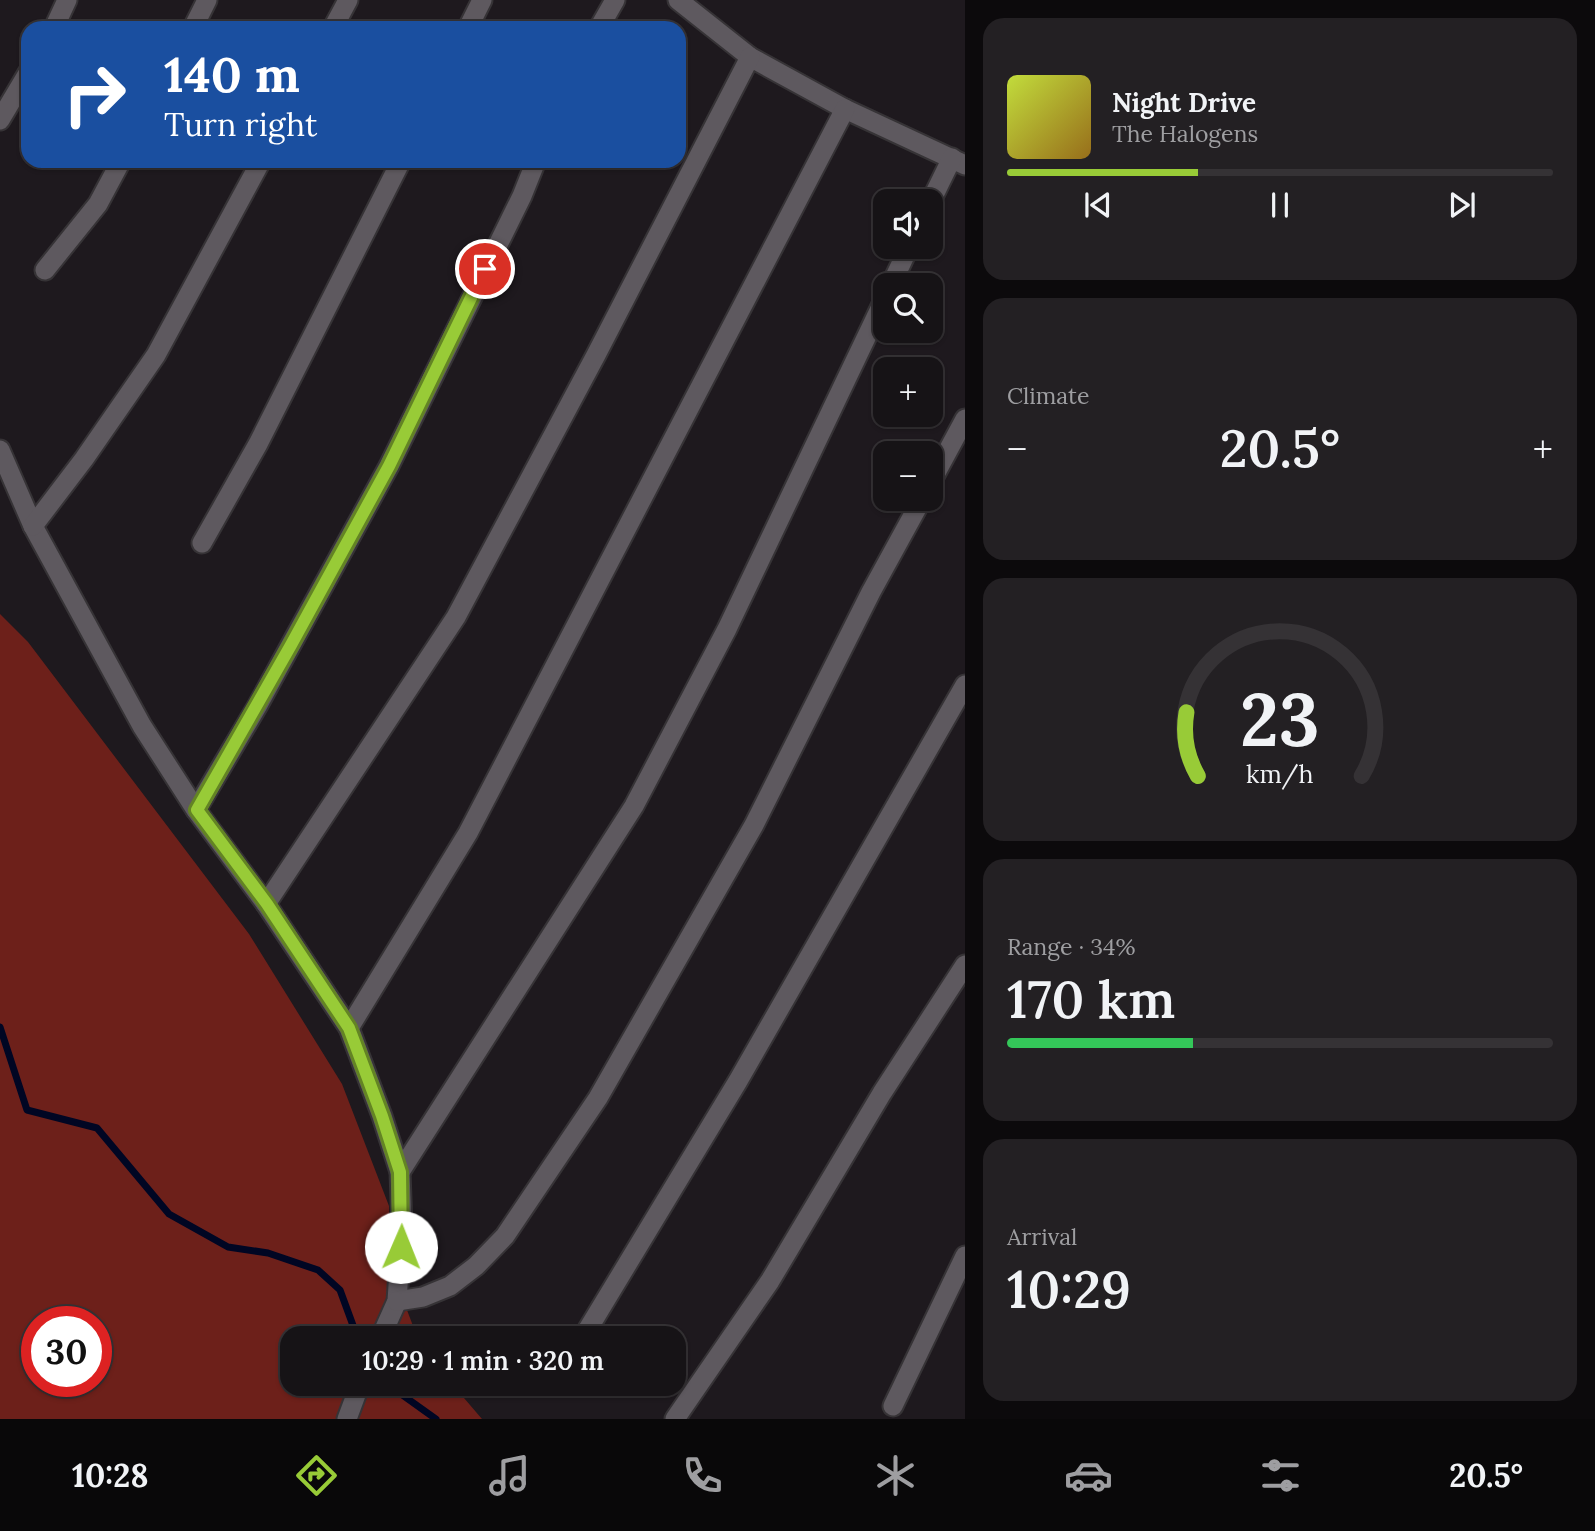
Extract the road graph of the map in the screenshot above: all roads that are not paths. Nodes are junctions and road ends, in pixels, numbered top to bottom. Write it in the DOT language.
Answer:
graph roads {
  1 [pos="67,0"];
  2 [pos="207,0"];
  3 [pos="348,0"];
  4 [pos="482,0"];
  5 [pos="615,0"];
  6 [pos="678,0"];
  7 [pos="57,21"];
  8 [pos="196,21"];
  9 [pos="337,21"];
  10 [pos="472,21"];
  11 [pos="604,21"];
  12 [pos="750,57"];
  13 [pos="21,84"];
  14 [pos="845,109"];
  15 [pos="0,120"];
  16 [pos="958,162"];
  17 [pos="117,168"];
  18 [pos="257,168"];
  19 [pos="397,168"];
  20 [pos="533,168"];
  21 [pos="939,189"];
  22 [pos="45,270"];
  23 [pos="873,323"];
  24 [pos="965,419"];
  25 [pos="0,450"];
  26 [pos="943,460"];
  27 [pos="915,511"];
  28 [pos="33,526"];
  29 [pos="202,543"];
  30 [pos="965,685"];
  31 [pos="197,810"];
  32 [pos="267,904"];
  33 [pos="965,965"];
  34 [pos="349,1028"];
  35 [pos="400,1172"];
  36 [pos="965,1256"];
  37 [pos="397,1301"];
  38 [pos="386,1326"];
  39 [pos="590,1326"];
  40 [pos="356,1396"];
  41 [pos="893,1406"];
  42 [pos="347,1419"];
  43 [pos="676,1419"];
  1 -- 7 [label="street"];
  2 -- 8 [label="street"];
  3 -- 9 [label="street"];
  4 -- 10 [label="street"];
  5 -- 11 [label="street"];
  6 -- 12 [label="street"];
  12 -- 14 [label="street"];
  12 -- 32 [label="street"];
  13 -- 15 [label="street"];
  14 -- 16 [label="street"];
  14 -- 34 [label="street"];
  16 -- 21 [label="street"];
  17 -- 22 [label="street"];
  18 -- 28 [label="street"];
  19 -- 29 [label="street"];
  20 -- 31 [label="street"];
  23 -- 35 [label="street"];
  24 -- 26 [label="street"];
  25 -- 28 [label="street"];
  27 -- 37 [label="street"];
  28 -- 31 [label="street"];
  30 -- 39 [label="street"];
  31 -- 32 [label="street"];
  32 -- 34 [label="street"];
  33 -- 43 [label="street"];
  34 -- 35 [label="street"];
  35 -- 37 [label="street"];
  36 -- 41 [label="street"];
  37 -- 38 [label="street"];
  40 -- 42 [label="street"];
}
